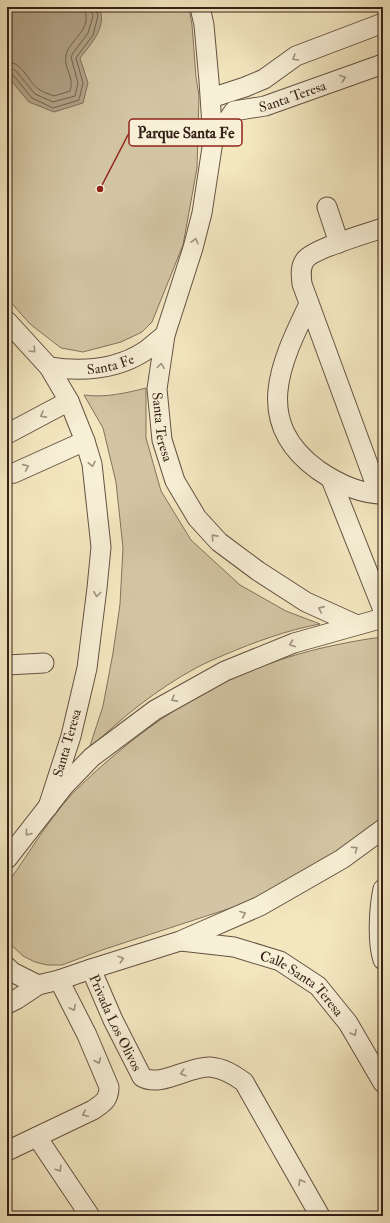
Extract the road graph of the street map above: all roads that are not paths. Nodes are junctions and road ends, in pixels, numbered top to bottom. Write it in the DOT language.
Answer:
graph roads {
  1 [pos="200,7"];
  2 [pos="383,23"];
  3 [pos="383,64"];
  4 [pos="211,98"];
  5 [pos="213,141"];
  6 [pos="327,207"];
  7 [pos="383,228"];
  8 [pos="339,243"];
  9 [pos="309,304"];
  10 [pos="7,321"];
  11 [pos="165,335"];
  12 [pos="48,367"];
  13 [pos="69,401"];
  14 [pos="7,434"];
  15 [pos="85,441"];
  16 [pos="7,474"];
  17 [pos="331,479"];
  18 [pos="381,494"];
  19 [pos="383,610"];
  20 [pos="383,618"];
  21 [pos="357,625"];
  22 [pos="44,663"];
  23 [pos="7,665"];
  24 [pos="48,807"];
  25 [pos="383,829"];
  26 [pos="7,859"];
  27 [pos="383,889"];
  28 [pos="180,941"];
  29 [pos="383,960"];
  30 [pos="7,967"];
  31 [pos="91,969"];
  32 [pos="59,980"];
  33 [pos="38,985"];
  34 [pos="7,1004"];
  35 [pos="383,1083"];
  36 [pos="38,1137"];
  37 [pos="7,1151"];
  38 [pos="90,1216"];
  39 [pos="320,1216"];
  1 -- 4 [label="street, Santa Teresa"];
  2 -- 4 [label="street, Santa Teresa, one-way"];
  5 -- 3 [label="street, Santa Teresa, one-way"];
  4 -- 5 [label="street, Santa Teresa"];
  11 -- 5 [label="street, Santa Teresa, one-way"];
  6 -- 8 [label="street"];
  7 -- 8 [label="street"];
  8 -- 9 [label="street"];
  9 -- 17 [label="street"];
  9 -- 18 [label="street"];
  10 -- 12 [label="street, Santa Teresa, one-way"];
  11 -- 12 [label="street, Santa Fe"];
  21 -- 11 [label="street, Santa Teresa, one-way"];
  12 -- 13 [label="street, Santa Teresa"];
  13 -- 14 [label="street, one-way"];
  13 -- 15 [label="street, Santa Teresa"];
  16 -- 15 [label="street, one-way"];
  15 -- 24 [label="street, Santa Teresa, one-way"];
  17 -- 18 [label="street"];
  17 -- 19 [label="street"];
  20 -- 21 [label="street"];
  21 -- 24 [label="street, one-way"];
  22 -- 23 [label="street"];
  24 -- 26 [label="street, one-way"];
  28 -- 25 [label="street, one-way"];
  27 -- 29 [label="street"];
  31 -- 28 [label="street, one-way"];
  28 -- 35 [label="street, Calle Santa Teresa, one-way"];
  30 -- 33 [label="street"];
  31 -- 32 [label="street"];
  39 -- 31 [label="street, Privada Los Olivos, one-way"];
  32 -- 33 [label="street"];
  32 -- 36 [label="street, one-way"];
  33 -- 34 [label="street"];
  36 -- 37 [label="street"];
  36 -- 38 [label="street, one-way"];
}
